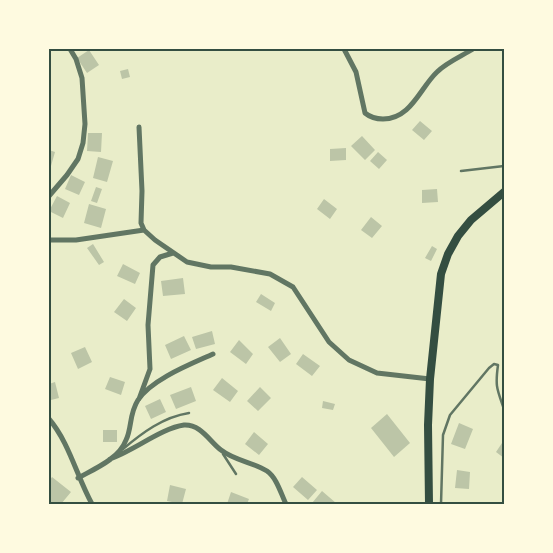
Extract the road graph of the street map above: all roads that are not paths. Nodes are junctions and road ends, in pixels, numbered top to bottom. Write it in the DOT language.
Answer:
graph roads {
  1 [pos="70,49"];
  2 [pos="344,49"];
  3 [pos="473,49"];
  4 [pos="139,127"];
  5 [pos="504,166"];
  6 [pos="461,171"];
  7 [pos="504,192"];
  8 [pos="49,196"];
  9 [pos="144,230"];
  10 [pos="49,240"];
  11 [pos="173,253"];
  12 [pos="213,354"];
  13 [pos="430,379"];
  14 [pos="138,399"];
  15 [pos="504,409"];
  16 [pos="189,413"];
  17 [pos="49,419"];
  18 [pos="221,450"];
  19 [pos="110,459"];
  20 [pos="236,474"];
  21 [pos="78,478"];
  22 [pos="92,504"];
  23 [pos="286,504"];
  24 [pos="429,504"];
  25 [pos="441,504"];
  1 -- 8 [label="street"];
  2 -- 3 [label="street"];
  4 -- 9 [label="street"];
  5 -- 6 [label="lane"];
  7 -- 13 [label="main road"];
  9 -- 10 [label="street"];
  9 -- 11 [label="street"];
  11 -- 13 [label="street"];
  11 -- 14 [label="street"];
  12 -- 14 [label="street"];
  13 -- 24 [label="main road"];
  14 -- 19 [label="street"];
  15 -- 25 [label="lane"];
  16 -- 19 [label="lane"];
  17 -- 21 [label="street"];
  18 -- 19 [label="street"];
  18 -- 20 [label="lane"];
  18 -- 23 [label="street"];
  19 -- 21 [label="street"];
  21 -- 22 [label="street"];
}
